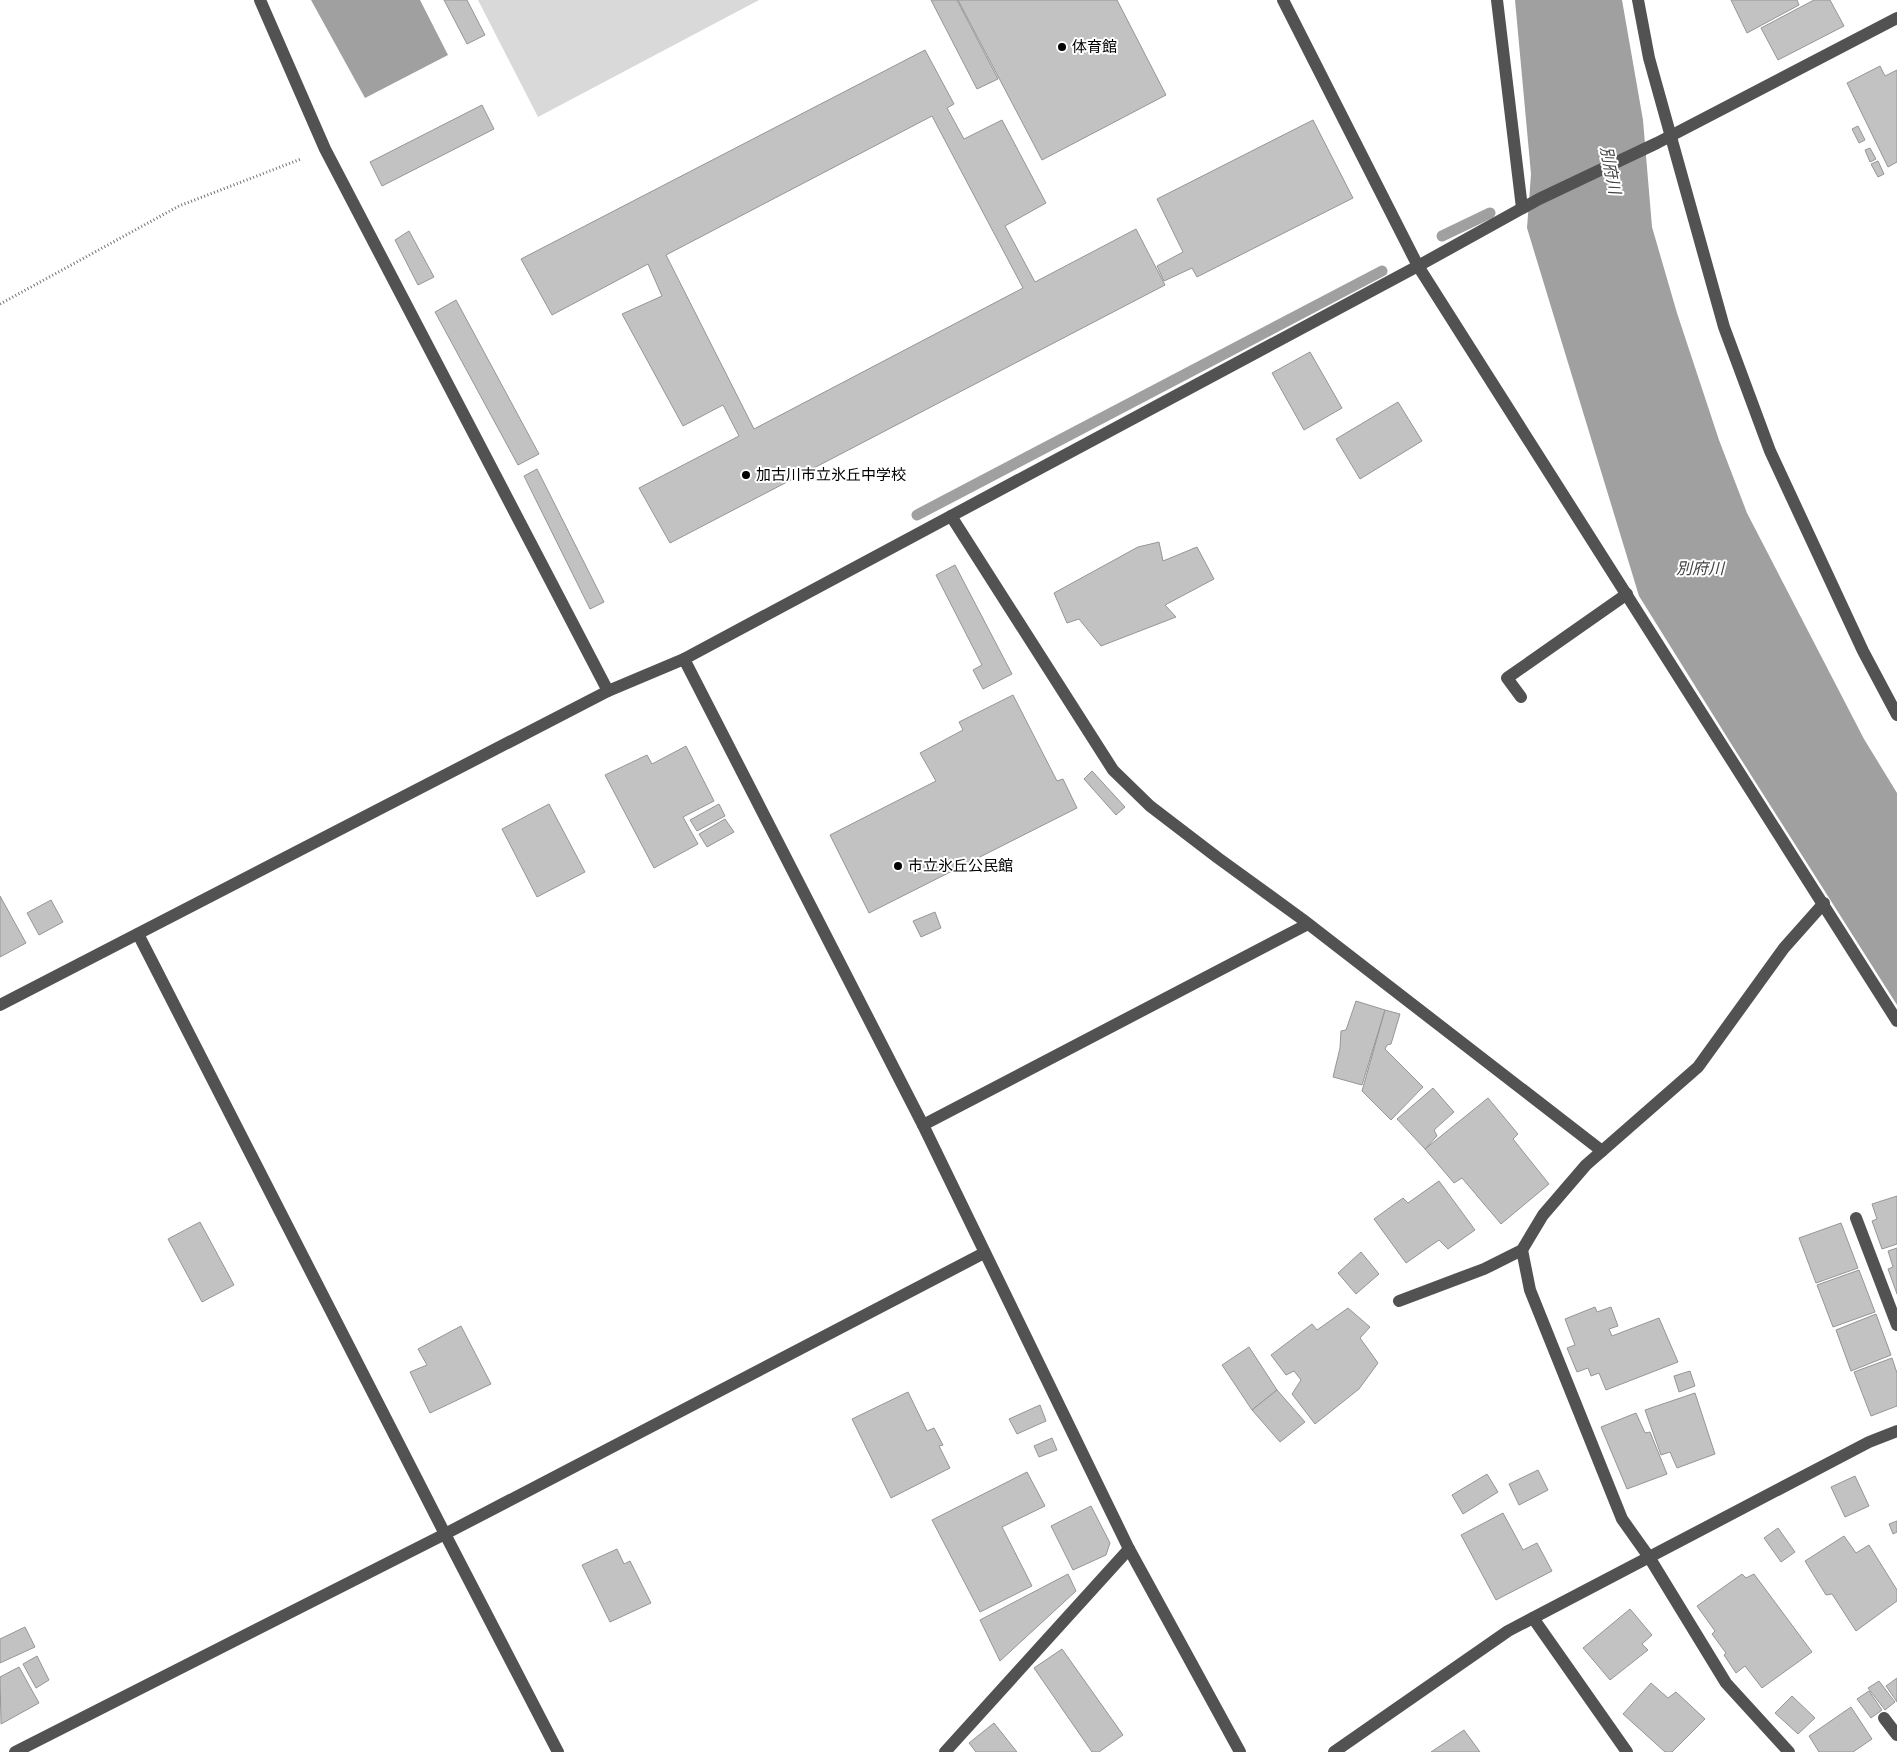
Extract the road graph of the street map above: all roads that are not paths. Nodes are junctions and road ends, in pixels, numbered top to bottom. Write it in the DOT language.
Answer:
graph roads {
  1 [pos="260,0"];
  2 [pos="1283,0"];
  3 [pos="1497,0"];
  4 [pos="1638,0"];
  5 [pos="1897,18"];
  6 [pos="1671,136"];
  7 [pos="1522,208"];
  8 [pos="1418,266"];
  9 [pos="951,516"];
  10 [pos="1627,594"];
  11 [pos="684,659"];
  12 [pos="608,691"];
  13 [pos="1521,697"];
  14 [pos="1897,715"];
  15 [pos="1824,903"];
  16 [pos="1308,924"];
  17 [pos="138,934"];
  18 [pos="0,1005"];
  19 [pos="1897,1021"];
  20 [pos="923,1125"];
  21 [pos="1602,1152"];
  22 [pos="1856,1218"];
  23 [pos="1522,1250"];
  24 [pos="984,1253"];
  25 [pos="1399,1301"];
  26 [pos="1897,1326"];
  27 [pos="1897,1431"];
  28 [pos="445,1534"];
  29 [pos="1129,1549"];
  30 [pos="1649,1557"];
  31 [pos="1533,1618"];
  32 [pos="1884,1718"];
  33 [pos="1897,1735"];
  34 [pos="951,1750"];
  35 [pos="15,1752"];
  36 [pos="558,1752"];
  37 [pos="1240,1752"];
  38 [pos="1334,1752"];
  39 [pos="1626,1752"];
  40 [pos="1790,1752"];
  1 -- 12 [label="street"];
  2 -- 8 [label="street"];
  3 -- 7 [label="street"];
  4 -- 6 [label="street"];
  5 -- 6 [label="street"];
  6 -- 7 [label="street"];
  6 -- 14 [label="street"];
  7 -- 8 [label="street"];
  8 -- 9 [label="street"];
  8 -- 10 [label="street"];
  9 -- 11 [label="street"];
  9 -- 16 [label="street"];
  10 -- 13 [label="street"];
  10 -- 15 [label="street"];
  11 -- 12 [label="street"];
  11 -- 20 [label="street"];
  12 -- 17 [label="street"];
  15 -- 19 [label="street"];
  15 -- 21 [label="street"];
  16 -- 20 [label="street"];
  16 -- 21 [label="street"];
  17 -- 18 [label="street"];
  17 -- 28 [label="street"];
  20 -- 24 [label="street"];
  21 -- 23 [label="street"];
  22 -- 26 [label="street"];
  23 -- 25 [label="street"];
  23 -- 30 [label="street"];
  24 -- 28 [label="street"];
  24 -- 29 [label="street"];
  27 -- 30 [label="street"];
  28 -- 35 [label="street"];
  28 -- 36 [label="street"];
  29 -- 34 [label="street"];
  29 -- 37 [label="street"];
  30 -- 31 [label="street"];
  30 -- 40 [label="street"];
  31 -- 38 [label="street"];
  31 -- 39 [label="street"];
  32 -- 33 [label="street"];
}
